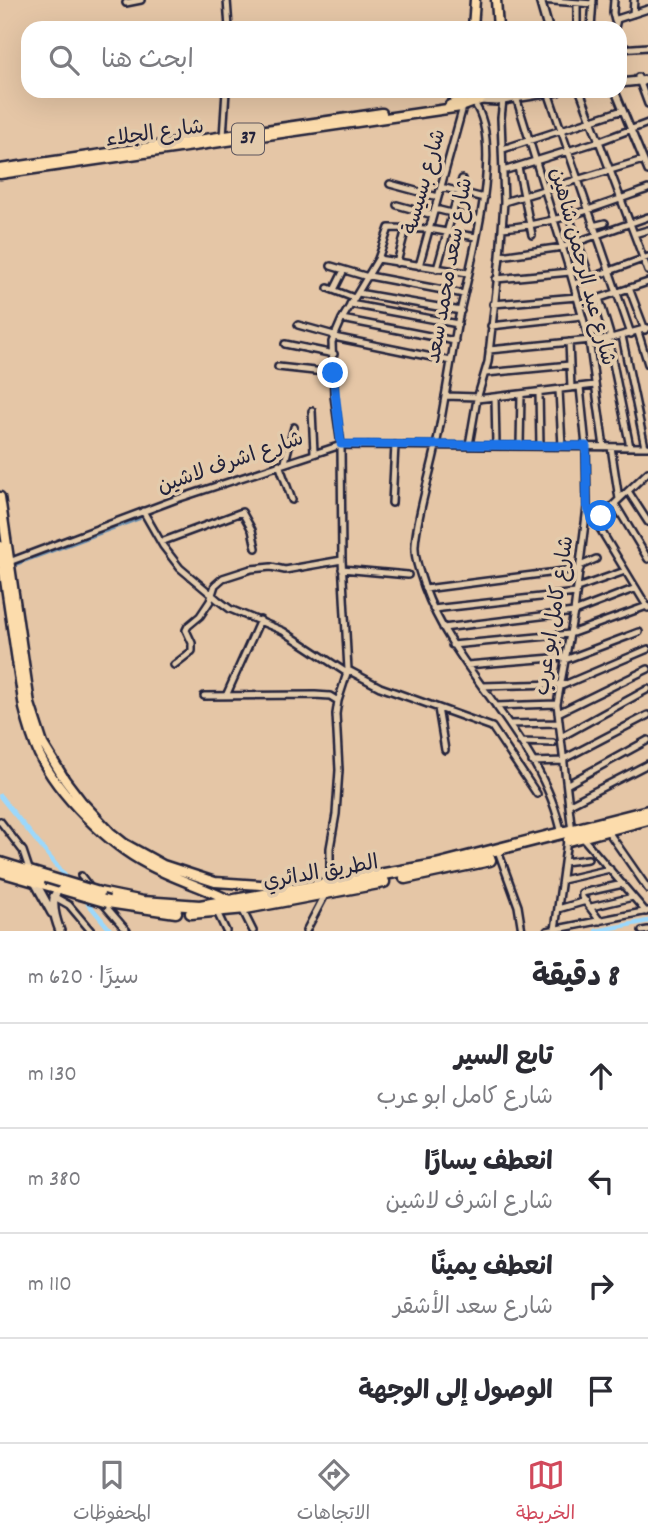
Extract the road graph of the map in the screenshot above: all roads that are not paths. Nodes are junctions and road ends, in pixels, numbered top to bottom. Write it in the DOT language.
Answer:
graph roads {
  1 [pos="141,0"];
  2 [pos="227,0"];
  3 [pos="475,0"];
  4 [pos="496,0"];
  5 [pos="540,0"];
  6 [pos="614,0"];
  7 [pos="634,0"];
  8 [pos="593,2"];
  9 [pos="126,3"];
  10 [pos="578,3"];
  11 [pos="648,9"];
  12 [pos="633,14"];
  13 [pos="228,21"];
  14 [pos="474,21"];
  15 [pos="498,21"];
  16 [pos="546,21"];
  17 [pos="577,21"];
  18 [pos="592,21"];
  19 [pos="614,21"];
  20 [pos="620,21"];
  21 [pos="648,47"];
  22 [pos="627,48"];
  23 [pos="648,78"];
  24 [pos="638,79"];
  25 [pos="627,80"];
  26 [pos="226,98"];
  27 [pos="464,98"];
  28 [pos="482,98"];
  29 [pos="511,98"];
  30 [pos="516,98"];
  31 [pos="550,98"];
  32 [pos="583,98"];
  33 [pos="618,98"];
  34 [pos="502,100"];
  35 [pos="477,102"];
  36 [pos="648,104"];
  37 [pos="463,107"];
  38 [pos="623,110"];
  39 [pos="365,118"];
  40 [pos="592,121"];
  41 [pos="648,122"];
  42 [pos="485,123"];
  43 [pos="502,124"];
  44 [pos="631,129"];
  45 [pos="561,131"];
  46 [pos="223,137"];
  47 [pos="530,141"];
  48 [pos="600,141"];
  49 [pos="503,149"];
  50 [pos="568,151"];
  51 [pos="537,160"];
  52 [pos="643,160"];
  53 [pos="60,162"];
  54 [pos="518,167"];
  55 [pos="0,169"];
  56 [pos="611,170"];
  57 [pos="503,171"];
  58 [pos="648,171"];
  59 [pos="555,173"];
  60 [pos="0,174"];
  61 [pos="462,179"];
  62 [pos="578,180"];
  63 [pos="390,184"];
  64 [pos="560,186"];
  65 [pos="441,187"];
  66 [pos="648,189"];
  67 [pos="545,190"];
  68 [pos="458,192"];
  69 [pos="524,196"];
  70 [pos="438,197"];
  71 [pos="484,198"];
  72 [pos="621,198"];
  73 [pos="504,202"];
  74 [pos="397,205"];
  75 [pos="587,209"];
  76 [pos="434,212"];
  77 [pos="452,214"];
  78 [pos="570,216"];
  79 [pos="648,217"];
  80 [pos="480,220"];
  81 [pos="555,221"];
  82 [pos="605,223"];
  83 [pos="631,224"];
  84 [pos="531,226"];
  85 [pos="593,226"];
  86 [pos="406,228"];
  87 [pos="502,228"];
  88 [pos="429,229"];
  89 [pos="648,230"];
  90 [pos="447,232"];
  91 [pos="635,234"];
  92 [pos="532,235"];
  93 [pos="476,237"];
  94 [pos="597,237"];
  95 [pos="578,243"];
  96 [pos="563,247"];
  97 [pos="500,256"];
  98 [pos="646,258"];
  99 [pos="378,259"];
  100 [pos="397,262"];
  101 [pos="331,266"];
  102 [pos="419,266"];
  103 [pos="437,269"];
  104 [pos="344,270"];
  105 [pos="648,271"];
  106 [pos="570,272"];
  107 [pos="608,272"];
  108 [pos="468,273"];
  109 [pos="369,276"];
  110 [pos="590,278"];
  111 [pos="496,279"];
  112 [pos="648,282"];
  113 [pos="574,284"];
  114 [pos="629,288"];
  115 [pos="616,293"];
  116 [pos="464,294"];
  117 [pos="356,295"];
  118 [pos="577,297"];
  119 [pos="599,298"];
  120 [pos="350,304"];
  121 [pos="493,304"];
  122 [pos="579,305"];
  123 [pos="461,311"];
  124 [pos="582,316"];
  125 [pos="342,318"];
  126 [pos="458,324"];
  127 [pos="298,326"];
  128 [pos="491,326"];
  129 [pos="643,330"];
  130 [pos="631,334"];
  131 [pos="334,336"];
  132 [pos="622,336"];
  133 [pos="610,338"];
  134 [pos="589,340"];
  135 [pos="455,341"];
  136 [pos="569,342"];
  137 [pos="285,344"];
  138 [pos="489,350"];
  139 [pos="334,354"];
  140 [pos="451,361"];
  141 [pos="648,364"];
  142 [pos="570,365"];
  143 [pos="278,367"];
  144 [pos="333,373"];
  145 [pos="486,373"];
  146 [pos="595,385"];
  147 [pos="580,387"];
  148 [pos="571,388"];
  149 [pos="559,390"];
  150 [pos="539,392"];
  151 [pos="521,394"];
  152 [pos="445,396"];
  153 [pos="495,397"];
  154 [pos="478,398"];
  155 [pos="312,411"];
  156 [pos="294,427"];
  157 [pos="341,444"];
  158 [pos="395,444"];
  159 [pos="469,445"];
  160 [pos="520,445"];
  161 [pos="436,446"];
  162 [pos="496,446"];
  163 [pos="540,446"];
  164 [pos="562,446"];
  165 [pos="586,446"];
  166 [pos="607,447"];
  167 [pos="630,447"];
  168 [pos="646,447"];
  169 [pos="314,452"];
  170 [pos="282,463"];
  171 [pos="647,476"];
  172 [pos="628,491"];
  173 [pos="0,498"];
  174 [pos="292,500"];
  175 [pos="617,502"];
  176 [pos="392,503"];
  177 [pos="587,507"];
  178 [pos="144,511"];
  179 [pos="594,520"];
  180 [pos="648,522"];
  181 [pos="161,542"];
  182 [pos="0,546"];
  183 [pos="257,548"];
  184 [pos="596,559"];
  185 [pos="648,559"];
  186 [pos="342,560"];
  187 [pos="6,563"];
  188 [pos="580,568"];
  189 [pos="342,569"];
  190 [pos="625,571"];
  191 [pos="408,575"];
  192 [pos="636,588"];
  193 [pos="425,589"];
  194 [pos="577,590"];
  195 [pos="211,594"];
  196 [pos="647,607"];
  197 [pos="433,609"];
  198 [pos="574,612"];
  199 [pos="260,620"];
  200 [pos="443,628"];
  201 [pos="639,632"];
  202 [pos="570,634"];
  203 [pos="452,645"];
  204 [pos="648,649"];
  205 [pos="565,659"];
  206 [pos="174,665"];
  207 [pos="467,665"];
  208 [pos="648,669"];
  209 [pos="348,671"];
  210 [pos="560,685"];
  211 [pos="482,686"];
  212 [pos="648,689"];
  213 [pos="204,696"];
  214 [pos="226,696"];
  215 [pos="338,701"];
  216 [pos="557,704"];
  217 [pos="496,706"];
  218 [pos="438,708"];
  219 [pos="558,713"];
  220 [pos="648,715"];
  221 [pos="559,723"];
  222 [pos="509,724"];
  223 [pos="561,737"];
  224 [pos="648,740"];
  225 [pos="520,742"];
  226 [pos="553,743"];
  227 [pos="445,750"];
  228 [pos="564,760"];
  229 [pos="532,762"];
  230 [pos="648,764"];
  231 [pos="568,783"];
  232 [pos="537,794"];
  233 [pos="570,804"];
  234 [pos="648,811"];
  235 [pos="648,819"];
  236 [pos="0,821"];
  237 [pos="607,830"];
  238 [pos="571,836"];
  239 [pos="499,854"];
  240 [pos="589,859"];
  241 [pos="564,862"];
  242 [pos="0,863"];
  243 [pos="157,866"];
  244 [pos="610,869"];
  245 [pos="0,871"];
  246 [pos="81,876"];
  247 [pos="33,877"];
  248 [pos="562,880"];
  249 [pos="623,884"];
  250 [pos="310,888"];
  251 [pos="328,889"];
  252 [pos="648,889"];
  253 [pos="56,892"];
  254 [pos="633,897"];
  255 [pos="231,901"];
  256 [pos="586,901"];
  257 [pos="614,902"];
  258 [pos="591,907"];
  259 [pos="241,908"];
  260 [pos="558,909"];
  261 [pos="216,912"];
  262 [pos="647,912"];
  263 [pos="55,916"];
  264 [pos="622,917"];
  265 [pos="600,921"];
  266 [pos="648,930"];
  267 [pos="60,931"];
  268 [pos="91,931"];
  269 [pos="127,931"];
  270 [pos="226,931"];
  271 [pos="253,931"];
  272 [pos="306,931"];
  273 [pos="522,931"];
  274 [pos="551,931"];
  275 [pos="642,931"];
  1 -- 9 [label="street"];
  2 -- 13 [label="street"];
  3 -- 14 [label="main road"];
  4 -- 15 [label="main road"];
  5 -- 10 [label="street"];
  5 -- 16 [label="street"];
  6 -- 19 [label="street"];
  7 -- 12 [label="street"];
  8 -- 10 [label="street"];
  8 -- 18 [label="street"];
  10 -- 17 [label="street"];
  11 -- 12 [label="street"];
  12 -- 20 [label="street"];
  21 -- 22 [label="street"];
  23 -- 24 [label="street"];
  24 -- 25 [label="street"];
  24 -- 36 [label="street"];
  26 -- 46 [label="street"];
  27 -- 39 [label="main road, شارع الجلاء / 37"];
  28 -- 35 [label="main road, شارع الجلاء / 37"];
  29 -- 34 [label="street, شارع الجلاء"];
  30 -- 47 [label="street, شارع عبد الرحمن شاهين"];
  31 -- 45 [label="street"];
  32 -- 40 [label="street"];
  33 -- 38 [label="street"];
  34 -- 35 [label="street, شارع الجلاء"];
  34 -- 43 [label="street"];
  35 -- 37 [label="main road, شارع الجلاء / 37"];
  35 -- 42 [label="street, شارع سعد محمد سعد"];
  37 -- 39 [label="main road, شارع الجلاء / 37"];
  37 -- 65 [label="street, شارع بسيسة"];
  38 -- 40 [label="street"];
  38 -- 44 [label="street"];
  39 -- 46 [label="main road, شارع الجلاء / 37"];
  39 -- 53 [label="main road, شارع الجلاء / 37"];
  40 -- 45 [label="street"];
  40 -- 48 [label="street"];
  41 -- 44 [label="street"];
  42 -- 43 [label="street"];
  42 -- 71 [label="street, شارع سعد محمد سعد"];
  43 -- 49 [label="street"];
  44 -- 48 [label="street"];
  44 -- 52 [label="street"];
  45 -- 47 [label="street"];
  45 -- 50 [label="street"];
  46 -- 53 [label="main road, شارع الجلاء / 37"];
  47 -- 49 [label="street"];
  47 -- 51 [label="street, شارع عبد الرحمن شاهين"];
  48 -- 50 [label="street"];
  48 -- 56 [label="street"];
  49 -- 57 [label="street"];
  50 -- 51 [label="street"];
  50 -- 62 [label="street"];
  51 -- 54 [label="street"];
  51 -- 67 [label="street, شارع عبد الرحمن شاهين"];
  52 -- 56 [label="street"];
  52 -- 58 [label="street"];
  53 -- 55 [label="main road, شارع الجلاء / 37"];
  53 -- 60 [label="main road, شارع الجلاء / 37"];
  54 -- 57 [label="street"];
  54 -- 69 [label="street"];
  56 -- 62 [label="street"];
  56 -- 72 [label="street"];
  57 -- 73 [label="street"];
  59 -- 64 [label="street"];
  61 -- 68 [label="street"];
  62 -- 64 [label="street"];
  62 -- 75 [label="street"];
  63 -- 70 [label="street"];
  64 -- 67 [label="street"];
  64 -- 78 [label="street"];
  65 -- 68 [label="street"];
  65 -- 70 [label="street, شارع بسيسة"];
  66 -- 72 [label="street"];
  67 -- 69 [label="street"];
  67 -- 81 [label="street, شارع عبد الرحمن شاهين"];
  68 -- 71 [label="street"];
  68 -- 77 [label="street"];
  69 -- 73 [label="street"];
  69 -- 84 [label="street"];
  70 -- 76 [label="street, شارع بسيسة"];
  71 -- 80 [label="street, شارع سعد محمد سعد"];
  72 -- 75 [label="street"];
  72 -- 83 [label="street"];
  73 -- 87 [label="street"];
  74 -- 76 [label="street"];
  75 -- 78 [label="street"];
  75 -- 85 [label="street"];
  76 -- 77 [label="street"];
  76 -- 88 [label="street, شارع بسيسة"];
  77 -- 80 [label="street"];
  77 -- 90 [label="street"];
  78 -- 81 [label="street"];
  78 -- 95 [label="street"];
  79 -- 83 [label="street"];
  80 -- 93 [label="street, شارع سعد محمد سعد"];
  81 -- 84 [label="street"];
  81 -- 96 [label="street, شارع عبد الرحمن شاهين"];
  82 -- 85 [label="street"];
  83 -- 91 [label="street"];
  83 -- 94 [label="street"];
  84 -- 87 [label="street"];
  84 -- 92 [label="street"];
  85 -- 94 [label="street"];
  86 -- 88 [label="street"];
  86 -- 99 [label="street"];
  86 -- 100 [label="street"];
  87 -- 97 [label="street"];
  88 -- 90 [label="street"];
  88 -- 102 [label="street, شارع بسيسة"];
  89 -- 91 [label="street"];
  90 -- 93 [label="street"];
  90 -- 103 [label="street"];
  91 -- 98 [label="street"];
  93 -- 108 [label="street, شارع سعد محمد سعد"];
  94 -- 95 [label="street"];
  94 -- 107 [label="street"];
  95 -- 96 [label="street"];
  95 -- 110 [label="street"];
  96 -- 97 [label="street"];
  96 -- 106 [label="street, شارع عبد الرحمن شاهين"];
  97 -- 111 [label="street"];
  98 -- 105 [label="street"];
  98 -- 107 [label="street"];
  99 -- 100 [label="street"];
  99 -- 109 [label="street"];
  100 -- 102 [label="street"];
  101 -- 104 [label="street"];
  102 -- 103 [label="street"];
  103 -- 108 [label="street"];
  104 -- 109 [label="street"];
  104 -- 117 [label="street"];
  106 -- 111 [label="street"];
  106 -- 113 [label="street, شارع عبد الرحمن شاهين"];
  107 -- 110 [label="street"];
  107 -- 115 [label="street"];
  108 -- 116 [label="street, شارع سعد محمد سعد"];
  109 -- 116 [label="street"];
  109 -- 117 [label="street"];
  110 -- 113 [label="street"];
  111 -- 121 [label="street"];
  112 -- 114 [label="street"];
  113 -- 118 [label="street, شارع عبد الرحمن شاهين"];
  114 -- 115 [label="street"];
  114 -- 129 [label="street"];
  115 -- 119 [label="street"];
  115 -- 130 [label="street"];
  116 -- 123 [label="street, شارع سعد محمد سعد"];
  117 -- 120 [label="street"];
  117 -- 123 [label="street"];
  118 -- 121 [label="street"];
  118 -- 122 [label="street, شارع عبد الرحمن شاهين"];
  119 -- 122 [label="street"];
  119 -- 133 [label="street"];
  120 -- 125 [label="street"];
  120 -- 126 [label="street"];
  121 -- 128 [label="street"];
  122 -- 124 [label="street, شارع عبد الرحمن شاهين"];
  123 -- 126 [label="street, شارع سعد محمد سعد"];
  124 -- 128 [label="street"];
  124 -- 134 [label="street, شارع عبد الرحمن شاهين"];
  125 -- 131 [label="street"];
  125 -- 135 [label="street"];
  126 -- 135 [label="street, شارع سعد محمد سعد"];
  127 -- 131 [label="street"];
  128 -- 138 [label="street"];
  129 -- 130 [label="street"];
  129 -- 141 [label="street"];
  130 -- 132 [label="street"];
  131 -- 139 [label="street"];
  131 -- 140 [label="street"];
  132 -- 133 [label="street"];
  132 -- 168 [label="street"];
  133 -- 134 [label="street"];
  133 -- 167 [label="street"];
  134 -- 136 [label="street"];
  134 -- 146 [label="street, شارع عبد الرحمن شاهين"];
  135 -- 140 [label="street, شارع سعد محمد سعد"];
  136 -- 138 [label="street"];
  136 -- 142 [label="street"];
  137 -- 139 [label="street"];
  138 -- 145 [label="street"];
  139 -- 144 [label="street"];
  140 -- 152 [label="street, شارع سعد محمد سعد"];
  142 -- 145 [label="street"];
  142 -- 148 [label="street"];
  143 -- 144 [label="street"];
  144 -- 157 [label="street"];
  145 -- 154 [label="street"];
  146 -- 147 [label="street"];
  146 -- 166 [label="street, شارع عبد الرحمن شاهين"];
  147 -- 148 [label="street"];
  147 -- 165 [label="street, شارع كامل ابو عرب"];
  148 -- 149 [label="street"];
  149 -- 150 [label="street"];
  149 -- 164 [label="street"];
  150 -- 151 [label="street"];
  150 -- 163 [label="street"];
  151 -- 153 [label="street"];
  151 -- 160 [label="street"];
  152 -- 154 [label="street"];
  152 -- 161 [label="street, شارع سعد محمد سعد"];
  153 -- 154 [label="street"];
  153 -- 162 [label="street"];
  154 -- 159 [label="street"];
  155 -- 169 [label="street"];
  156 -- 170 [label="street"];
  157 -- 158 [label="street, شارع اشرف لاشين"];
  157 -- 169 [label="street, شارع اشرف لاشين"];
  157 -- 186 [label="street"];
  158 -- 161 [label="street, شارع اشرف لاشين"];
  158 -- 176 [label="street"];
  159 -- 161 [label="street, شارع اشرف لاشين"];
  159 -- 162 [label="street, شارع اشرف لاشين"];
  160 -- 162 [label="street, شارع اشرف لاشين"];
  160 -- 163 [label="street, شارع اشرف لاشين"];
  161 -- 193 [label="street, شارع سعد محمد سعد"];
  163 -- 164 [label="street, شارع اشرف لاشين"];
  164 -- 165 [label="street, شارع اشرف لاشين"];
  165 -- 166 [label="street, شارع اشرف لاشين"];
  165 -- 177 [label="street, شارع كامل ابو عرب"];
  166 -- 167 [label="street, شارع اشرف لاشين"];
  166 -- 175 [label="street, شارع عبد الرحمن شاهين"];
  167 -- 168 [label="street, شارع اشرف لاشين"];
  169 -- 170 [label="street, شارع اشرف لاشين"];
  170 -- 174 [label="street"];
  170 -- 178 [label="street, شارع اشرف لاشين"];
  171 -- 172 [label="street"];
  172 -- 175 [label="street"];
  172 -- 180 [label="street"];
  173 -- 187 [label="main road, الطريق الدائري"];
  175 -- 179 [label="street"];
  175 -- 185 [label="street"];
  177 -- 179 [label="street"];
  177 -- 188 [label="street, شارع كامل ابو عرب"];
  178 -- 181 [label="street"];
  178 -- 187 [label="street, شارع اشرف لاشين"];
  179 -- 190 [label="street"];
  181 -- 183 [label="street"];
  181 -- 195 [label="street"];
  182 -- 187 [label="main road, الطريق الدائري"];
  184 -- 188 [label="street"];
  186 -- 189 [label="street"];
  186 -- 195 [label="street"];
  187 -- 243 [label="main road, الطريق الدائري"];
  188 -- 193 [label="street"];
  188 -- 194 [label="street, شارع كامل ابو عرب"];
  189 -- 191 [label="street"];
  189 -- 209 [label="street"];
  190 -- 192 [label="street"];
  190 -- 194 [label="street"];
  192 -- 196 [label="street"];
  192 -- 198 [label="street"];
  193 -- 197 [label="street, شارع سعد محمد سعد"];
  194 -- 197 [label="street"];
  194 -- 198 [label="street, شارع كامل ابو عرب"];
  195 -- 199 [label="street"];
  195 -- 206 [label="street"];
  196 -- 202 [label="street"];
  197 -- 200 [label="street, شارع سعد محمد سعد"];
  198 -- 200 [label="street"];
  198 -- 202 [label="street, شارع كامل ابو عرب"];
  199 -- 209 [label="street"];
  199 -- 214 [label="street"];
  200 -- 203 [label="street, شارع سعد محمد سعد"];
  201 -- 205 [label="street"];
  202 -- 203 [label="street"];
  202 -- 205 [label="street, شارع كامل ابو عرب"];
  203 -- 207 [label="street, شارع سعد محمد سعد"];
  204 -- 210 [label="street"];
  205 -- 207 [label="street"];
  205 -- 210 [label="street, شارع كامل ابو عرب"];
  207 -- 211 [label="street, شارع سعد محمد سعد"];
  208 -- 219 [label="street"];
  209 -- 215 [label="street"];
  209 -- 218 [label="street"];
  210 -- 211 [label="street"];
  210 -- 216 [label="street, شارع كامل ابو عرب"];
  211 -- 217 [label="street, شارع سعد محمد سعد"];
  212 -- 223 [label="street"];
  213 -- 214 [label="street"];
  214 -- 215 [label="street"];
  215 -- 251 [label="street"];
  216 -- 217 [label="street"];
  216 -- 219 [label="street, شارع كامل ابو عرب"];
  217 -- 222 [label="street, شارع سعد محمد سعد"];
  218 -- 227 [label="street"];
  218 -- 232 [label="street"];
  219 -- 221 [label="street, شارع كامل ابو عرب"];
  220 -- 228 [label="street"];
  221 -- 222 [label="street"];
  221 -- 223 [label="street, شارع كامل ابو عرب"];
  222 -- 225 [label="street, شارع سعد محمد سعد"];
  223 -- 228 [label="street, شارع كامل ابو عرب"];
  224 -- 231 [label="street"];
  225 -- 226 [label="street"];
  225 -- 229 [label="street, شارع سعد محمد سعد"];
  228 -- 229 [label="street"];
  228 -- 231 [label="street, شارع كامل ابو عرب"];
  229 -- 238 [label="street, شارع سعد محمد سعد"];
  230 -- 233 [label="street"];
  231 -- 233 [label="street, شارع كامل ابو عرب"];
  233 -- 238 [label="street, شارع كامل ابو عرب"];
  234 -- 238 [label="highway, الطريق الدائري"];
  235 -- 237 [label="highway, الطريق الدائري"];
  236 -- 247 [label="street"];
  237 -- 238 [label="highway, الطريق الدائري"];
  237 -- 252 [label="street"];
  238 -- 239 [label="highway, الطريق الدائري"];
  238 -- 241 [label="street"];
  238 -- 244 [label="street"];
  239 -- 251 [label="highway, الطريق الدائري"];
  239 -- 273 [label="street"];
  240 -- 241 [label="street"];
  241 -- 248 [label="street"];
  242 -- 247 [label="highway, الطريق الدائري"];
  243 -- 250 [label="main road, الطريق الدائري"];
  243 -- 255 [label="main road, الطريق الدائري"];
  244 -- 248 [label="street"];
  244 -- 249 [label="street"];
  245 -- 247 [label="highway, الطريق الدائري"];
  246 -- 269 [label="street"];
  247 -- 253 [label="highway, الطريق الدائري"];
  247 -- 255 [label="highway, الطريق الدائري, bridge"];
  247 -- 263 [label="street"];
  248 -- 260 [label="street"];
  249 -- 254 [label="street"];
  249 -- 256 [label="street"];
  250 -- 251 [label="highway, الطريق الدائري"];
  250 -- 255 [label="highway, الطريق الدائري"];
  251 -- 259 [label="highway, الطريق الدائري"];
  251 -- 272 [label="street"];
  253 -- 261 [label="highway, الطريق الدائري, bridge"];
  253 -- 263 [label="street"];
  253 -- 268 [label="street"];
  254 -- 257 [label="street"];
  254 -- 262 [label="street"];
  256 -- 258 [label="street"];
  256 -- 260 [label="street"];
  257 -- 258 [label="street"];
  257 -- 264 [label="street"];
  258 -- 265 [label="street"];
  259 -- 261 [label="highway, الطريق الدائري"];
  259 -- 271 [label="street"];
  260 -- 274 [label="street"];
  261 -- 270 [label="street"];
  262 -- 264 [label="street"];
  263 -- 267 [label="street"];
  264 -- 265 [label="street"];
  265 -- 274 [label="street"];
  266 -- 275 [label="street"];
}
